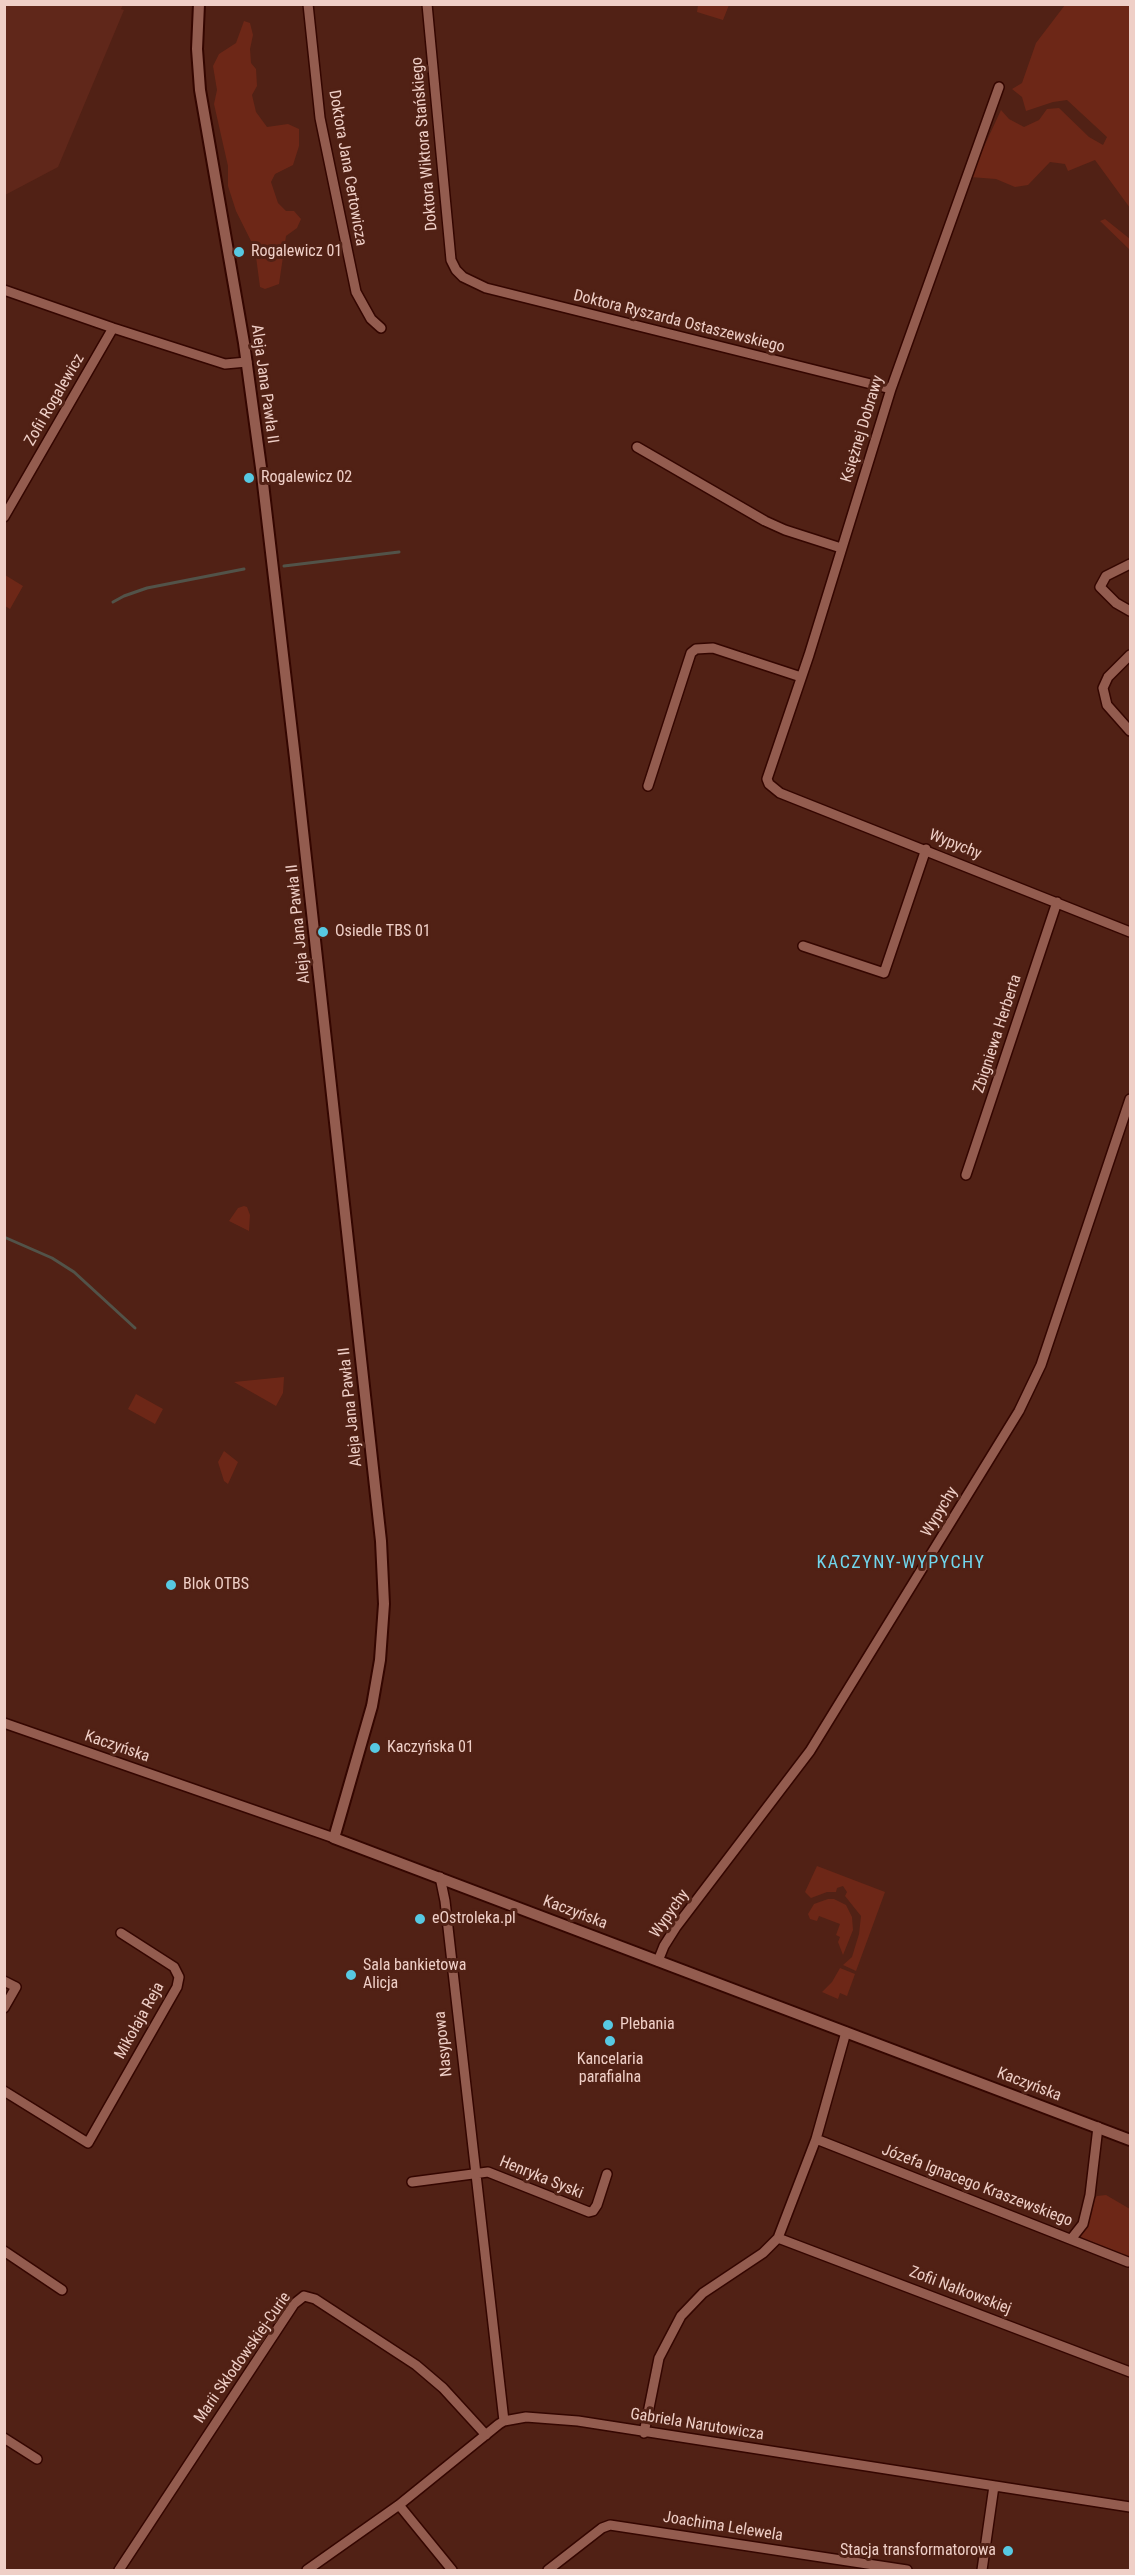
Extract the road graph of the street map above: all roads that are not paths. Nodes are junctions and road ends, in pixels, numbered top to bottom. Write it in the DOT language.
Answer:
graph roads {
  1 [pos="199,4"];
  2 [pos="308,4"];
  3 [pos="427,4"];
  4 [pos="999,87"];
  5 [pos="463,277"];
  6 [pos="4,290"];
  7 [pos="113,328"];
  8 [pos="381,328"];
  9 [pos="247,362"];
  10 [pos="891,389"];
  11 [pos="637,447"];
  12 [pos="4,517"];
  13 [pos="842,548"];
  14 [pos="1131,564"];
  15 [pos="1131,611"];
  16 [pos="1131,655"];
  17 [pos="801,677"];
  18 [pos="1131,731"];
  19 [pos="769,784"];
  20 [pos="648,786"];
  21 [pos="926,849"];
  22 [pos="1057,902"];
  23 [pos="1131,932"];
  24 [pos="803,946"];
  25 [pos="1131,1099"];
  26 [pos="966,1175"];
  27 [pos="4,1724"];
  28 [pos="334,1838"];
  29 [pos="440,1877"];
  30 [pos="121,1933"];
  31 [pos="658,1961"];
  32 [pos="4,1981"];
  33 [pos="4,2008"];
  34 [pos="846,2032"];
  35 [pos="4,2091"];
  36 [pos="1098,2127"];
  37 [pos="816,2139"];
  38 [pos="1131,2140"];
  39 [pos="474,2172"];
  40 [pos="607,2174"];
  41 [pos="412,2182"];
  42 [pos="778,2238"];
  43 [pos="1072,2238"];
  44 [pos="4,2251"];
  45 [pos="1128,2262"];
  46 [pos="62,2290"];
  47 [pos="1131,2372"];
  48 [pos="504,2421"];
  49 [pos="644,2433"];
  50 [pos="486,2435"];
  51 [pos="4,2438"];
  52 [pos="37,2459"];
  53 [pos="994,2486"];
  54 [pos="399,2505"];
  55 [pos="1131,2507"];
  56 [pos="309,2570"];
  57 [pos="119,2571"];
  58 [pos="452,2571"];
  59 [pos="548,2571"];
  60 [pos="907,2571"];
  61 [pos="982,2571"];
  1 -- 9 [label="street, Aleja Jana Pawła II"];
  2 -- 8 [label="street, Doktora Jana Certowicza"];
  3 -- 5 [label="street, Doktora Wiktora Stańskiego"];
  4 -- 10 [label="street, Księżnej Dobrawy"];
  5 -- 10 [label="street, Doktora Ryszarda Ostaszewskiego"];
  6 -- 7 [label="street"];
  7 -- 9 [label="street"];
  7 -- 12 [label="street, Zofii Rogalewicz"];
  9 -- 28 [label="street, Aleja Jana Pawła II"];
  10 -- 13 [label="street, Księżnej Dobrawy"];
  11 -- 13 [label="street"];
  13 -- 17 [label="street, Księżnej Dobrawy"];
  14 -- 15 [label="street"];
  16 -- 18 [label="street"];
  17 -- 19 [label="street, Księżnej Dobrawy"];
  17 -- 20 [label="street"];
  19 -- 21 [label="street, Wypychy"];
  21 -- 22 [label="street, Wypychy"];
  21 -- 24 [label="street"];
  22 -- 23 [label="street, Wypychy"];
  22 -- 26 [label="street, Zbigniewa Herberta"];
  25 -- 31 [label="street, Wypychy"];
  27 -- 28 [label="street, Kaczyńska"];
  28 -- 29 [label="street, Kaczyńska"];
  29 -- 31 [label="street, Kaczyńska"];
  29 -- 39 [label="street, Nasypowa"];
  30 -- 35 [label="street, Mikołaja Reja"];
  31 -- 34 [label="street, Kaczyńska"];
  32 -- 33 [label="street"];
  34 -- 36 [label="street, Kaczyńska"];
  34 -- 37 [label="street"];
  36 -- 38 [label="street, Kaczyńska"];
  36 -- 43 [label="street"];
  37 -- 42 [label="street"];
  37 -- 43 [label="street, Józefa Ignacego Kraszewskiego"];
  39 -- 40 [label="street, Henryka Syski"];
  39 -- 41 [label="street"];
  39 -- 48 [label="street, Nasypowa"];
  42 -- 47 [label="street, Zofii Nałkowskiej"];
  42 -- 49 [label="street"];
  43 -- 45 [label="street, Józefa Ignacego Kraszewskiego"];
  44 -- 46 [label="street"];
  48 -- 49 [label="street, Gabriela Narutowicza"];
  48 -- 50 [label="street"];
  49 -- 53 [label="street, Gabriela Narutowicza"];
  50 -- 54 [label="street"];
  50 -- 57 [label="street, Marii Skłodowskiej-Curie"];
  51 -- 52 [label="street"];
  53 -- 55 [label="street, Gabriela Narutowicza"];
  53 -- 61 [label="street"];
  54 -- 56 [label="street"];
  54 -- 58 [label="street"];
  59 -- 60 [label="street, Joachima Lelewela"];
}
